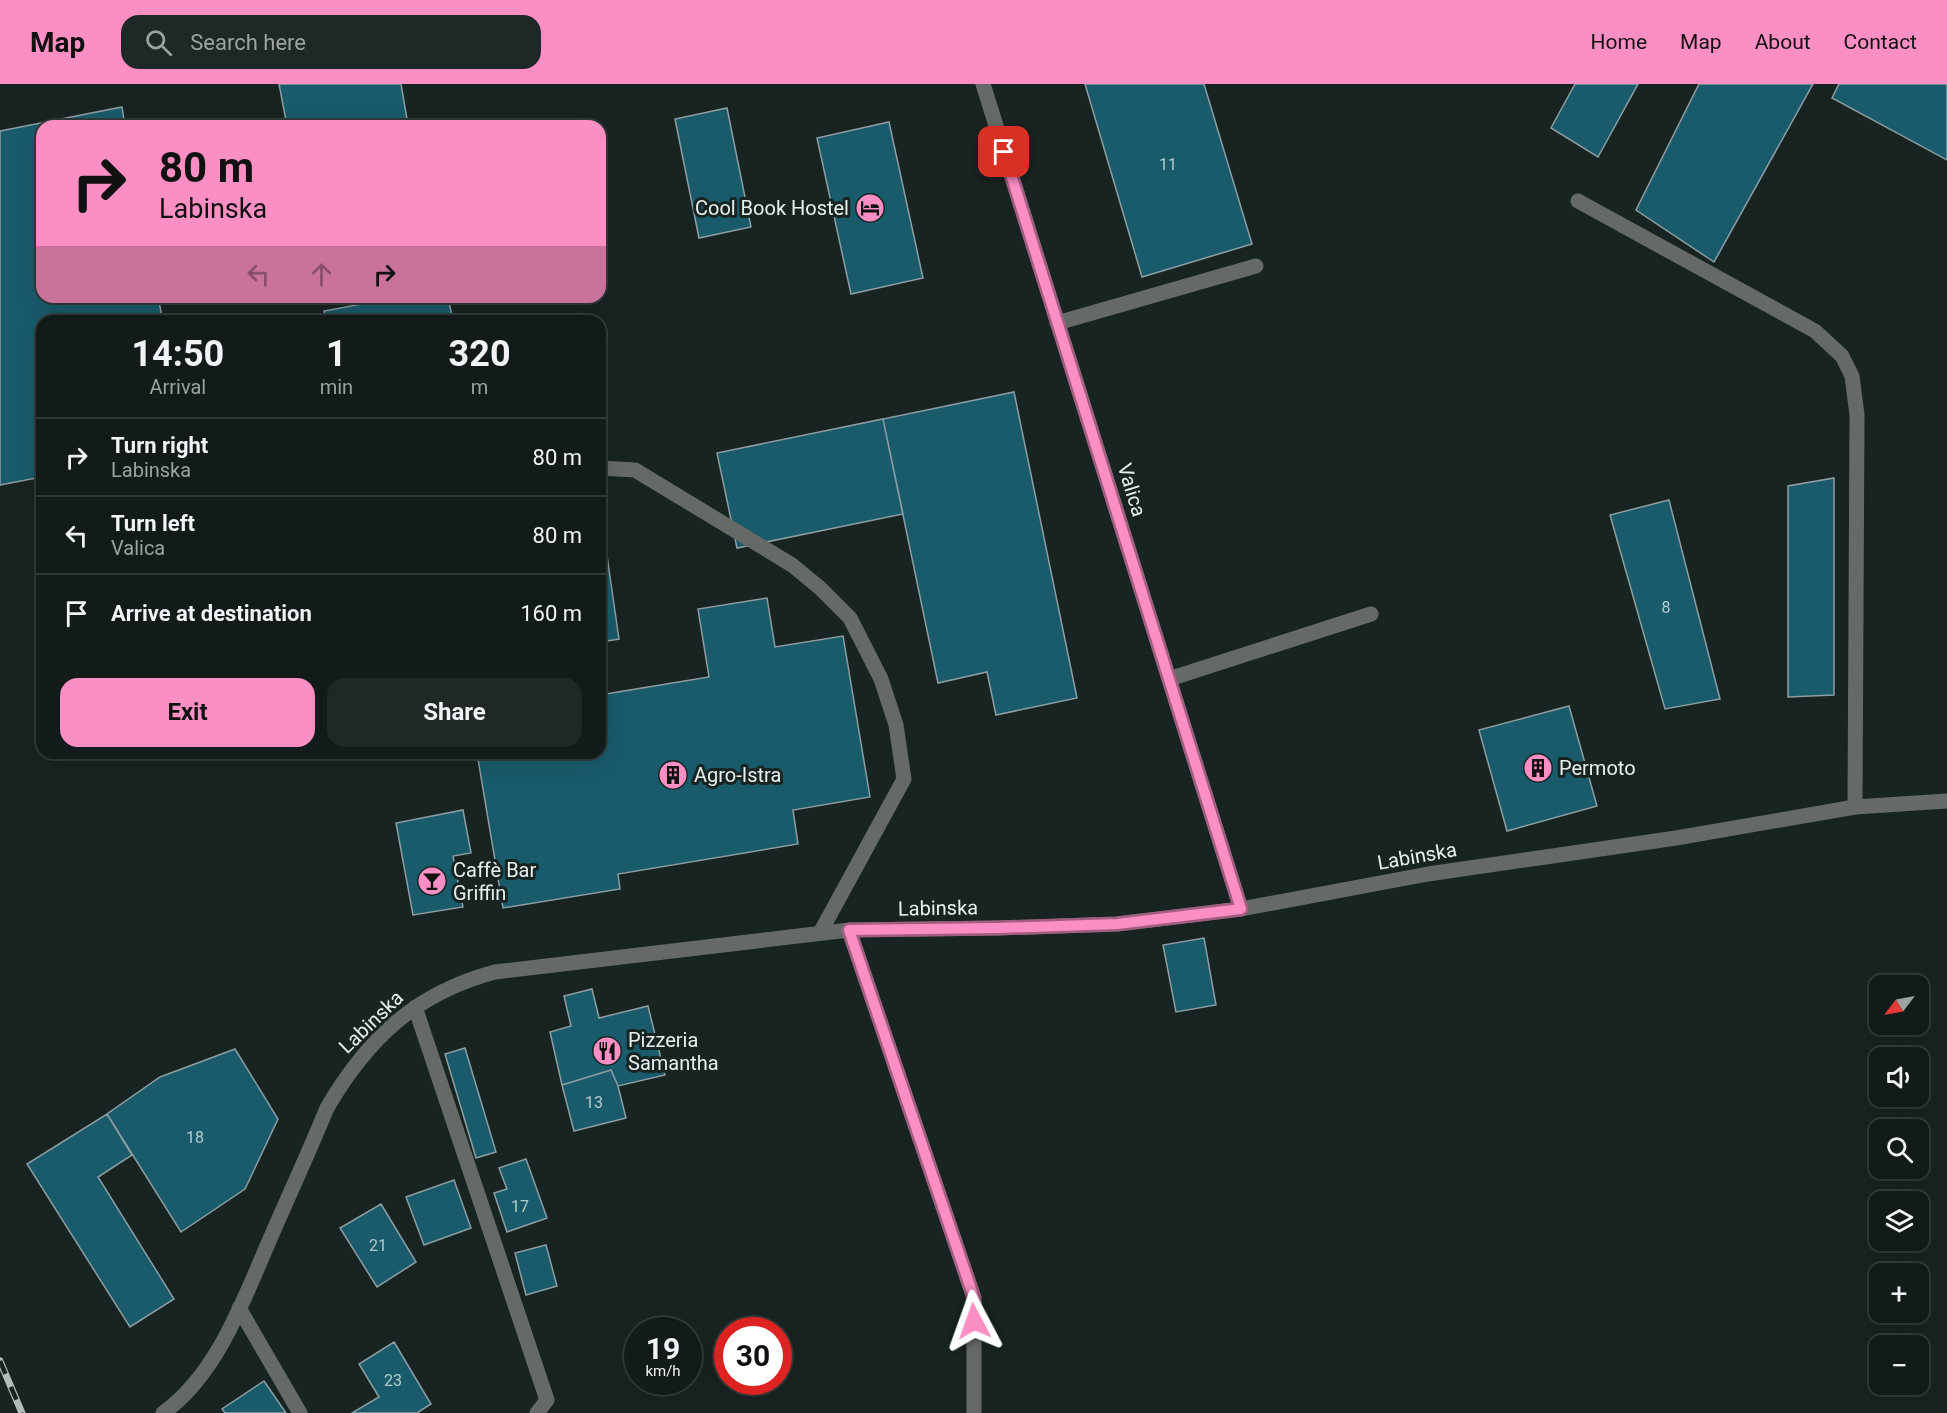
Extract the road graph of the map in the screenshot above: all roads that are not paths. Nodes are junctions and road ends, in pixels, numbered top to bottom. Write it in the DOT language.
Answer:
graph roads {
  1 [pos="983,84"];
  2 [pos="1578,201"];
  3 [pos="1256,266"];
  4 [pos="1057,323"];
  5 [pos="606,469"];
  6 [pos="1371,614"];
  7 [pos="1169,679"];
  8 [pos="1947,801"];
  9 [pos="1855,807"];
  10 [pos="1241,909"];
  11 [pos="849,930"];
  12 [pos="820,933"];
  13 [pos="415,1007"];
  14 [pos="239,1308"];
  15 [pos="163,1413"];
  16 [pos="300,1413"];
  17 [pos="537,1413"];
  18 [pos="975,1413"];
  1 -- 4 [label="street, Valica"];
  2 -- 9 [label="street"];
  3 -- 4 [label="street"];
  4 -- 7 [label="street, Valica"];
  5 -- 12 [label="street"];
  6 -- 7 [label="street"];
  7 -- 10 [label="street, Valica"];
  8 -- 9 [label="street, Labinska"];
  9 -- 10 [label="street, Labinska"];
  10 -- 11 [label="street, Labinska"];
  11 -- 12 [label="street, Labinska"];
  11 -- 18 [label="street"];
  12 -- 13 [label="street, Labinska"];
  13 -- 14 [label="street, Labinska"];
  13 -- 17 [label="street"];
  14 -- 15 [label="street, Labinska"];
  14 -- 16 [label="street"];
}
